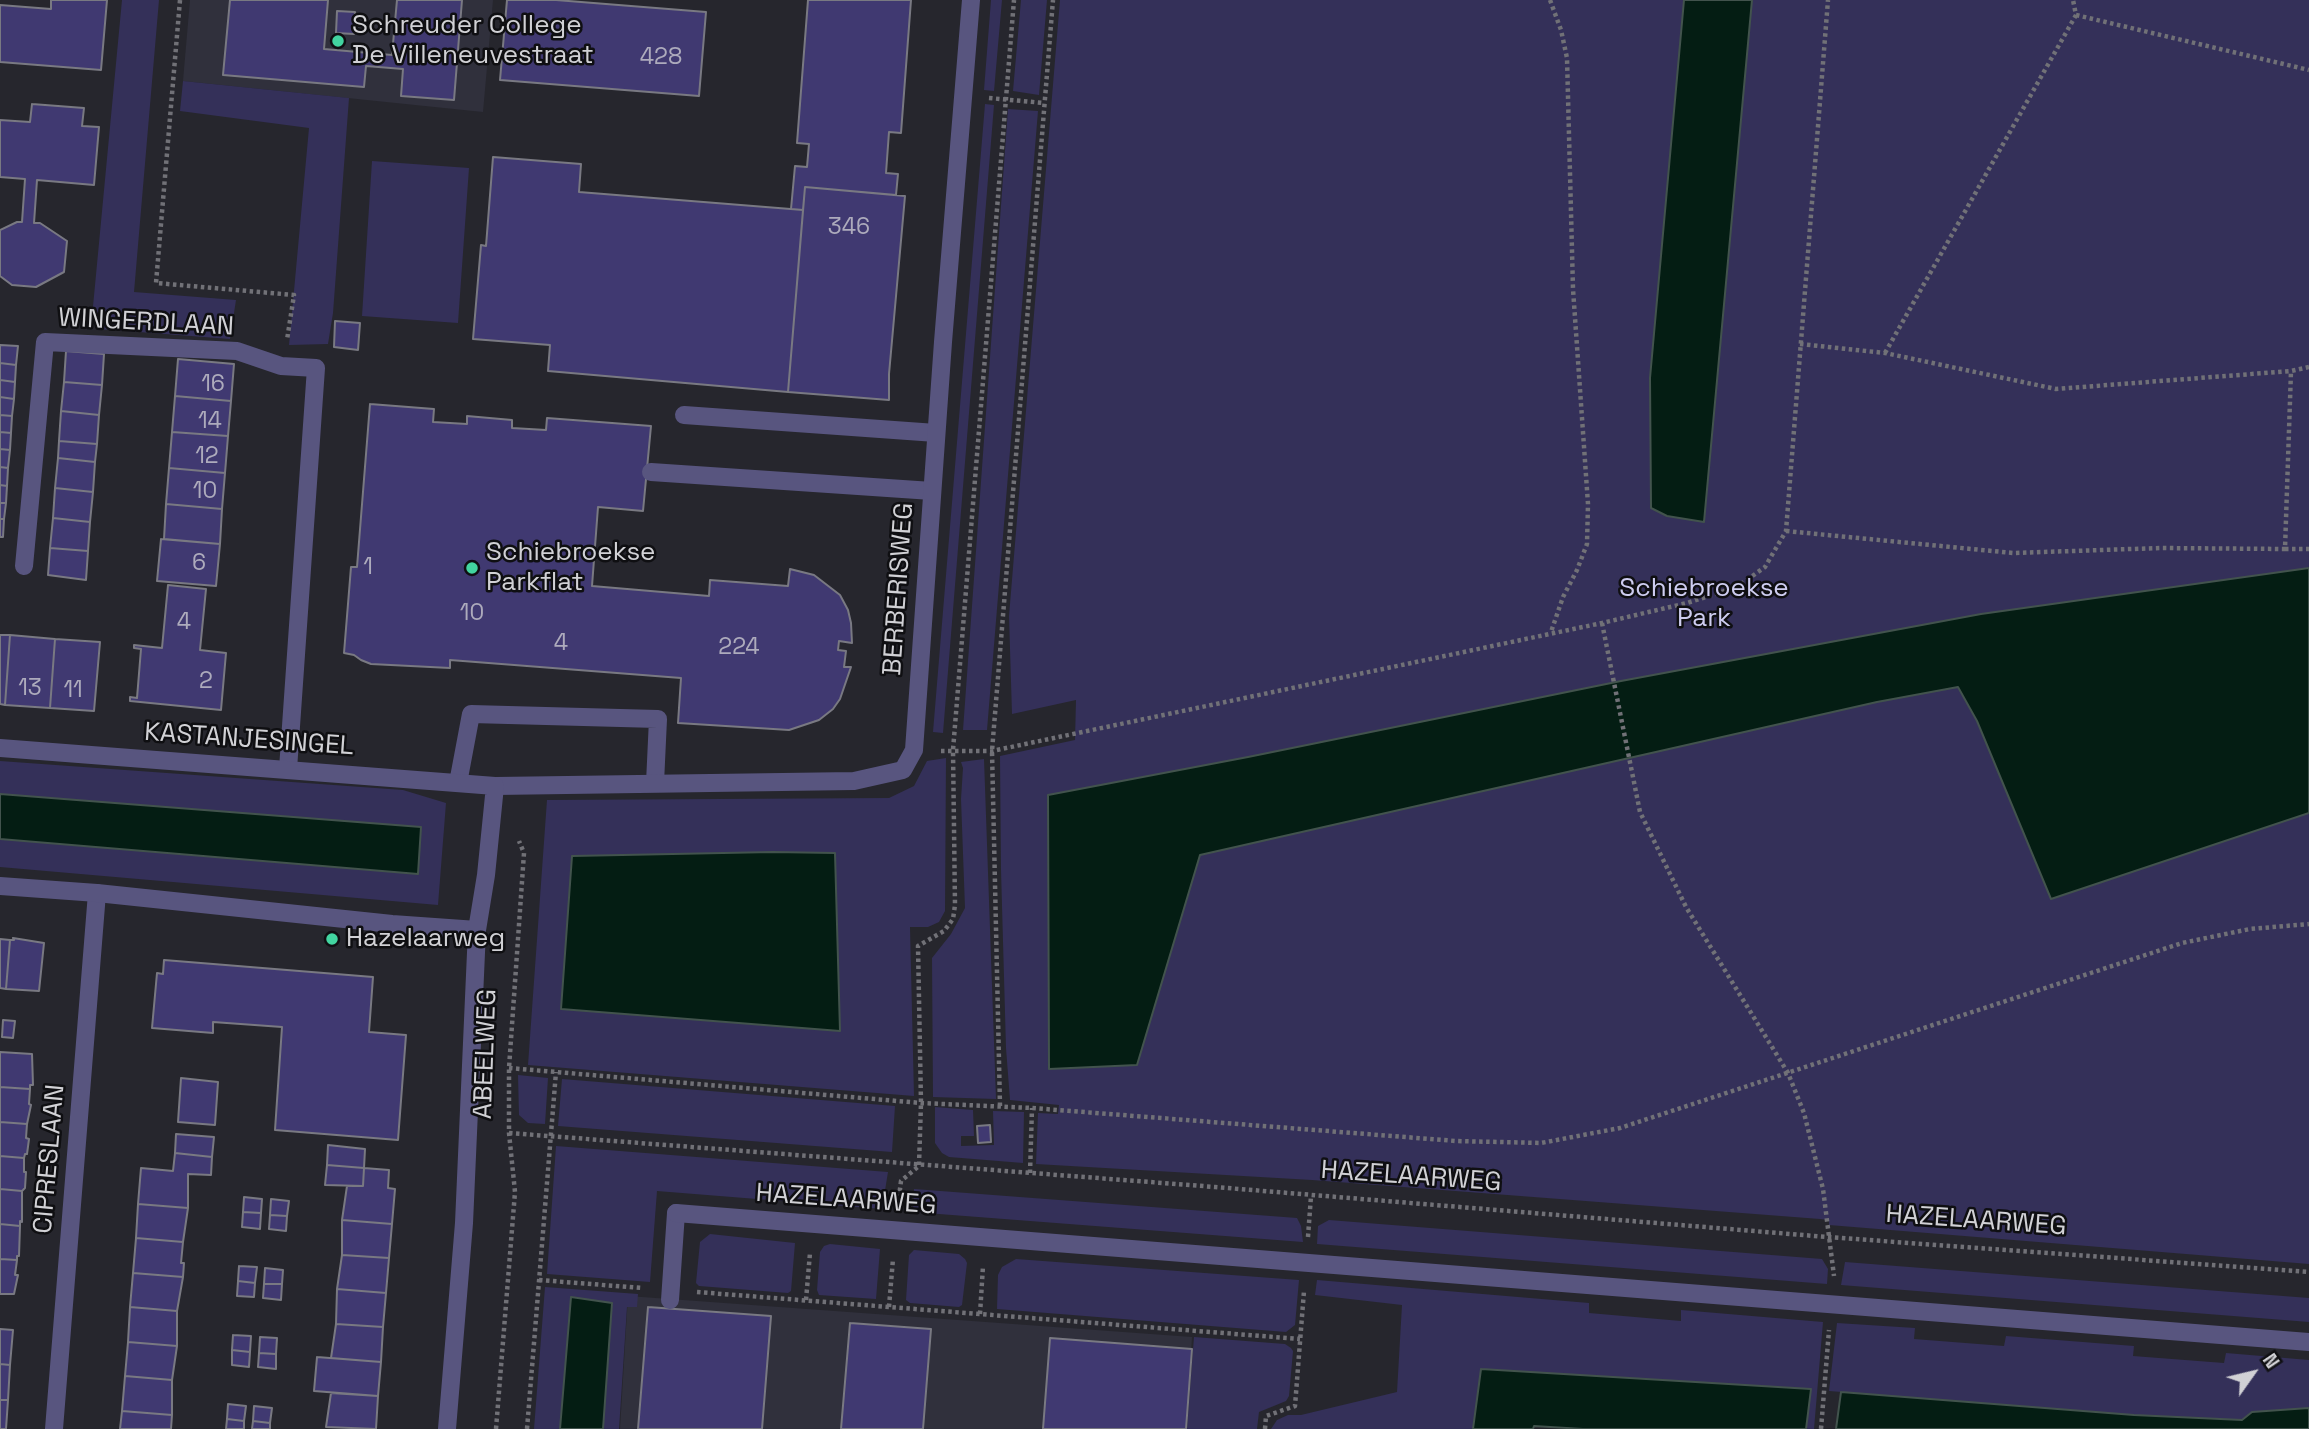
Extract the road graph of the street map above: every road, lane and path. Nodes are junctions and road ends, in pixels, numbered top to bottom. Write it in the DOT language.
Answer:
graph roads {
  1 [pos="180,0"];
  2 [pos="971,0"];
  3 [pos="1014,0"];
  4 [pos="1053,0"];
  5 [pos="1550,0"];
  6 [pos="1828,0"];
  7 [pos="2073,0"];
  8 [pos="2076,15"];
  9 [pos="2309,70"];
  10 [pos="963,95"];
  11 [pos="1004,99"];
  12 [pos="1044,103"];
  13 [pos="1800,344"];
  14 [pos="1885,353"];
  15 [pos="281,366"];
  16 [pos="2309,367"];
  17 [pos="2291,370"];
  18 [pos="684,415"];
  19 [pos="936,433"];
  20 [pos="651,472"];
  21 [pos="932,491"];
  22 [pos="1786,531"];
  23 [pos="2285,549"];
  24 [pos="2309,549"];
  25 [pos="24,566"];
  26 [pos="1602,623"];
  27 [pos="1551,633"];
  28 [pos="0,748"];
  29 [pos="953,750"];
  30 [pos="992,751"];
  31 [pos="288,769"];
  32 [pos="458,783"];
  33 [pos="655,783"];
  34 [pos="495,786"];
  35 [pos="514,830"];
  36 [pos="0,886"];
  37 [pos="97,893"];
  38 [pos="2309,923"];
  39 [pos="477,930"];
  40 [pos="509,1068"];
  41 [pos="556,1072"];
  42 [pos="1787,1073"];
  43 [pos="921,1102"];
  44 [pos="1000,1106"];
  45 [pos="1032,1108"];
  46 [pos="509,1133"];
  47 [pos="550,1136"];
  48 [pos="919,1166"];
  49 [pos="1030,1173"];
  50 [pos="1311,1195"];
  51 [pos="812,1224"];
  52 [pos="985,1237"];
  53 [pos="1827,1237"];
  54 [pos="1307,1262"];
  55 [pos="2309,1272"];
  56 [pos="539,1280"];
  57 [pos="670,1295"];
  58 [pos="806,1300"];
  59 [pos="979,1314"];
  60 [pos="1300,1339"];
  61 [pos="2309,1342"];
  62 [pos="54,1429"];
  63 [pos="447,1429"];
  64 [pos="496,1429"];
  65 [pos="527,1429"];
  66 [pos="1265,1429"];
  1 -- 15 [label="path"];
  2 -- 10 [label="street, BERBERISWEG"];
  3 -- 11 [label="path"];
  4 -- 12 [label="path"];
  5 -- 27 [label="path"];
  6 -- 13 [label="path"];
  7 -- 8 [label="path"];
  8 -- 9 [label="path"];
  8 -- 14 [label="path"];
  10 -- 11 [label="path"];
  10 -- 19 [label="street, BERBERISWEG"];
  11 -- 12 [label="path"];
  11 -- 29 [label="path"];
  12 -- 30 [label="path"];
  13 -- 14 [label="path"];
  13 -- 22 [label="path"];
  14 -- 17 [label="path"];
  15 -- 25 [label="street, WINGERDLAAN"];
  15 -- 31 [label="street, WINGERDLAAN"];
  16 -- 17 [label="path"];
  17 -- 23 [label="path"];
  18 -- 19 [label="street"];
  19 -- 21 [label="street, BERBERISWEG"];
  20 -- 21 [label="street"];
  21 -- 33 [label="street, BERBERISWEG"];
  22 -- 23 [label="path"];
  22 -- 26 [label="path"];
  23 -- 24 [label="path"];
  26 -- 27 [label="path"];
  26 -- 42 [label="path"];
  27 -- 30 [label="path"];
  28 -- 31 [label="street, KASTANJESINGEL"];
  29 -- 30 [label="path"];
  29 -- 43 [label="path"];
  30 -- 44 [label="path"];
  31 -- 32 [label="street, KASTANJESINGEL"];
  32 -- 33 [label="street"];
  32 -- 34 [label="street, KASTANJESINGEL"];
  33 -- 34 [label="street, BERBERISWEG"];
  34 -- 39 [label="street, ABEELWEG"];
  35 -- 40 [label="path, ABEELWEG"];
  36 -- 37 [label="street"];
  37 -- 39 [label="street"];
  37 -- 62 [label="street, CIPRESLAAN"];
  38 -- 42 [label="path"];
  39 -- 63 [label="street, ABEELWEG"];
  40 -- 41 [label="path"];
  40 -- 46 [label="path, ABEELWEG"];
  41 -- 43 [label="path"];
  41 -- 47 [label="path"];
  42 -- 45 [label="path"];
  42 -- 53 [label="path"];
  43 -- 44 [label="path"];
  43 -- 48 [label="path"];
  44 -- 45 [label="path"];
  45 -- 49 [label="path"];
  46 -- 47 [label="path, HAZELAARWEG"];
  46 -- 64 [label="path, ABEELWEG"];
  47 -- 48 [label="path, HAZELAARWEG"];
  47 -- 56 [label="path"];
  48 -- 49 [label="path, HAZELAARWEG"];
  49 -- 50 [label="path, HAZELAARWEG"];
  50 -- 53 [label="path, HAZELAARWEG"];
  50 -- 54 [label="path"];
  51 -- 52 [label="street, HAZELAARWEG"];
  51 -- 57 [label="street, HAZELAARWEG"];
  51 -- 58 [label="path"];
  52 -- 54 [label="street, HAZELAARWEG"];
  52 -- 59 [label="path"];
  53 -- 55 [label="path, HAZELAARWEG"];
  54 -- 60 [label="path"];
  54 -- 61 [label="street, HAZELAARWEG"];
  56 -- 57 [label="path"];
  56 -- 65 [label="path"];
  57 -- 58 [label="path"];
  58 -- 59 [label="path"];
  59 -- 60 [label="path"];
  60 -- 66 [label="path"];
}
